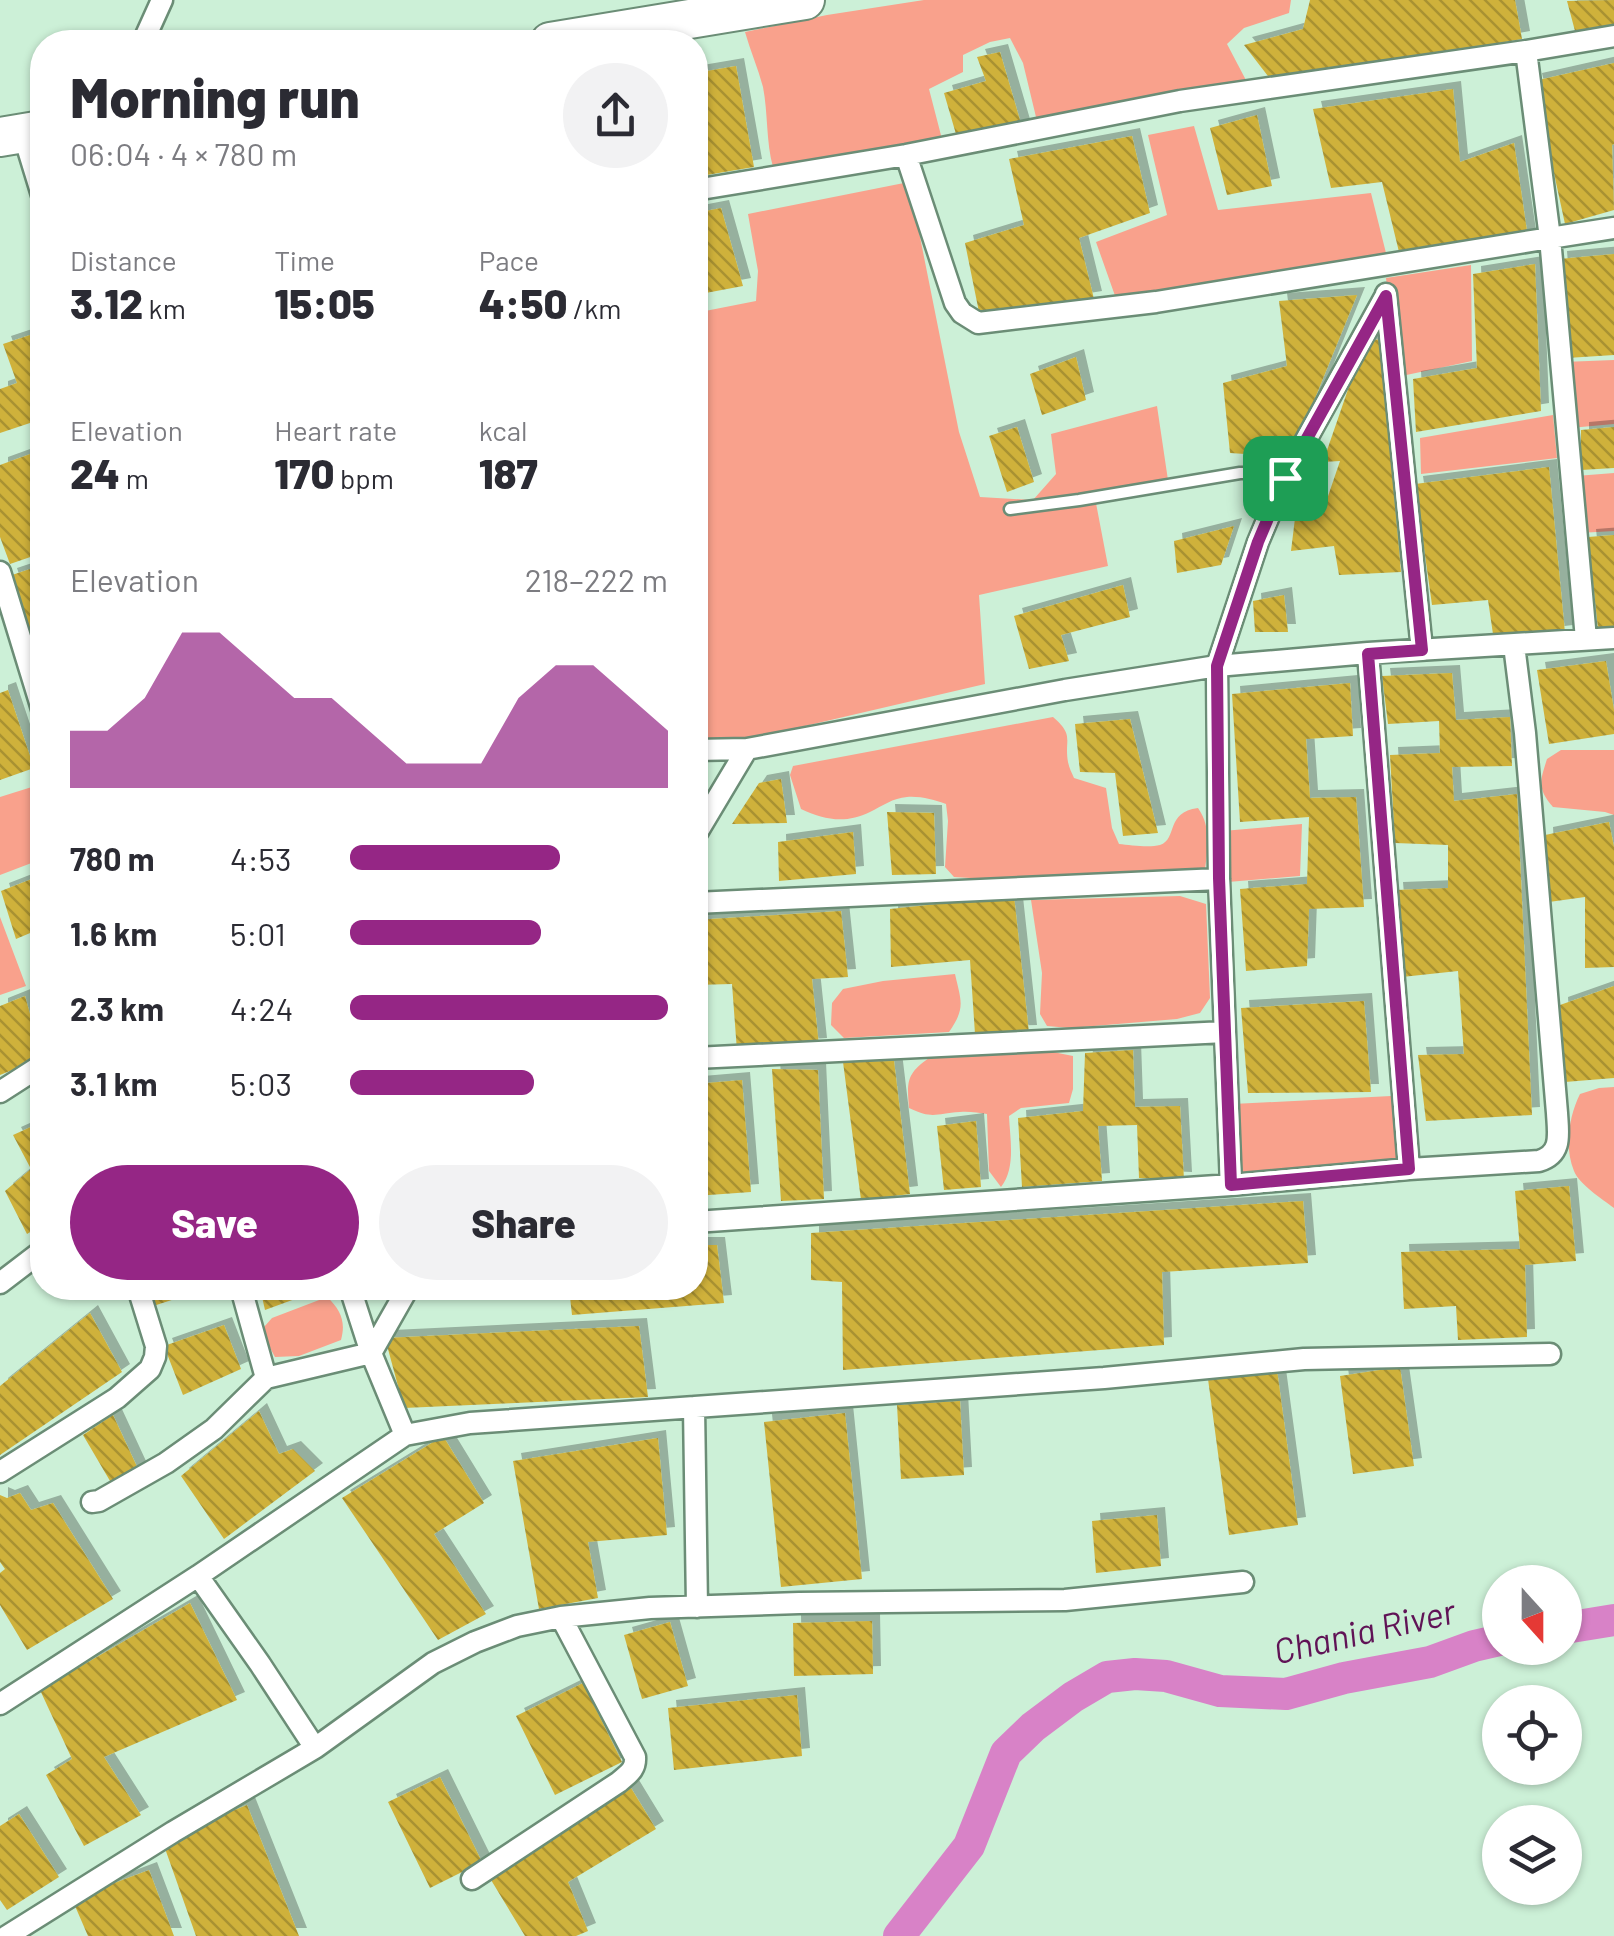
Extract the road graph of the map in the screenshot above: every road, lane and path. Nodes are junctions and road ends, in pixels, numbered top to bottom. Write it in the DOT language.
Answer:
graph roads {
  1 [pos="162,0"];
  2 [pos="805,0"];
  3 [pos="750,4"];
  4 [pos="698,8"];
  5 [pos="148,30"];
  6 [pos="602,30"];
  7 [pos="1614,36"];
  8 [pos="1526,51"];
  9 [pos="22,133"];
  10 [pos="906,155"];
  11 [pos="30,158"];
  12 [pos="708,188"];
  13 [pos="1614,228"];
  14 [pos="1550,238"];
  15 [pos="1384,264"];
  16 [pos="1386,296"];
  17 [pos="1285,478"];
  18 [pos="1010,509"];
  19 [pos="0,572"];
  20 [pos="1586,638"];
  21 [pos="1614,638"];
  22 [pos="1514,645"];
  23 [pos="1422,650"];
  24 [pos="1368,654"];
  25 [pos="1217,666"];
  26 [pos="30,669"];
  27 [pos="747,749"];
  28 [pos="708,750"];
  29 [pos="708,814"];
  30 [pos="1219,878"];
  31 [pos="708,902"];
  32 [pos="1225,1032"];
  33 [pos="708,1057"];
  34 [pos="30,1073"];
  35 [pos="0,1092"];
  36 [pos="1409,1169"];
  37 [pos="1231,1185"];
  38 [pos="708,1221"];
  39 [pos="30,1261"];
  40 [pos="0,1283"];
  41 [pos="142,1300"];
  42 [pos="244,1300"];
  43 [pos="354,1300"];
  44 [pos="401,1300"];
  45 [pos="371,1353"];
  46 [pos="1550,1354"];
  47 [pos="266,1378"];
  48 [pos="694,1407"];
  49 [pos="406,1435"];
  50 [pos="0,1472"];
  51 [pos="92,1502"];
  52 [pos="198,1576"];
  53 [pos="1243,1582"];
  54 [pos="697,1607"];
  55 [pos="561,1617"];
  56 [pos="0,1704"];
  57 [pos="315,1748"];
  58 [pos="472,1879"];
  59 [pos="5,1929"];
  1 -- 5 [label="street"];
  2 -- 3 [label="highway"];
  3 -- 4 [label="highway"];
  4 -- 6 [label="highway"];
  7 -- 8 [label="street"];
  8 -- 10 [label="street"];
  8 -- 14 [label="street"];
  9 -- 11 [label="street"];
  10 -- 12 [label="street"];
  10 -- 15 [label="street"];
  13 -- 14 [label="street"];
  14 -- 15 [label="street"];
  14 -- 20 [label="street"];
  15 -- 16 [label="street"];
  16 -- 17 [label="street"];
  16 -- 23 [label="street"];
  17 -- 18 [label="lane"];
  17 -- 25 [label="street"];
  19 -- 26 [label="street"];
  20 -- 21 [label="street"];
  20 -- 22 [label="street"];
  22 -- 23 [label="street"];
  22 -- 36 [label="street"];
  23 -- 24 [label="street"];
  24 -- 25 [label="street"];
  24 -- 36 [label="street"];
  25 -- 27 [label="street"];
  25 -- 30 [label="street"];
  27 -- 28 [label="street"];
  27 -- 29 [label="street"];
  30 -- 31 [label="street"];
  30 -- 32 [label="street"];
  32 -- 33 [label="street"];
  32 -- 37 [label="street"];
  34 -- 35 [label="street"];
  36 -- 37 [label="street"];
  37 -- 38 [label="street"];
  39 -- 40 [label="street"];
  41 -- 50 [label="street"];
  42 -- 47 [label="street"];
  43 -- 45 [label="street"];
  44 -- 45 [label="street"];
  45 -- 47 [label="street"];
  45 -- 49 [label="street"];
  46 -- 48 [label="street"];
  47 -- 51 [label="street"];
  48 -- 49 [label="street"];
  48 -- 54 [label="street"];
  49 -- 52 [label="street"];
  52 -- 56 [label="street"];
  52 -- 57 [label="street"];
  53 -- 54 [label="street"];
  54 -- 55 [label="street"];
  55 -- 57 [label="street"];
  55 -- 58 [label="street"];
  57 -- 59 [label="street"];
}
